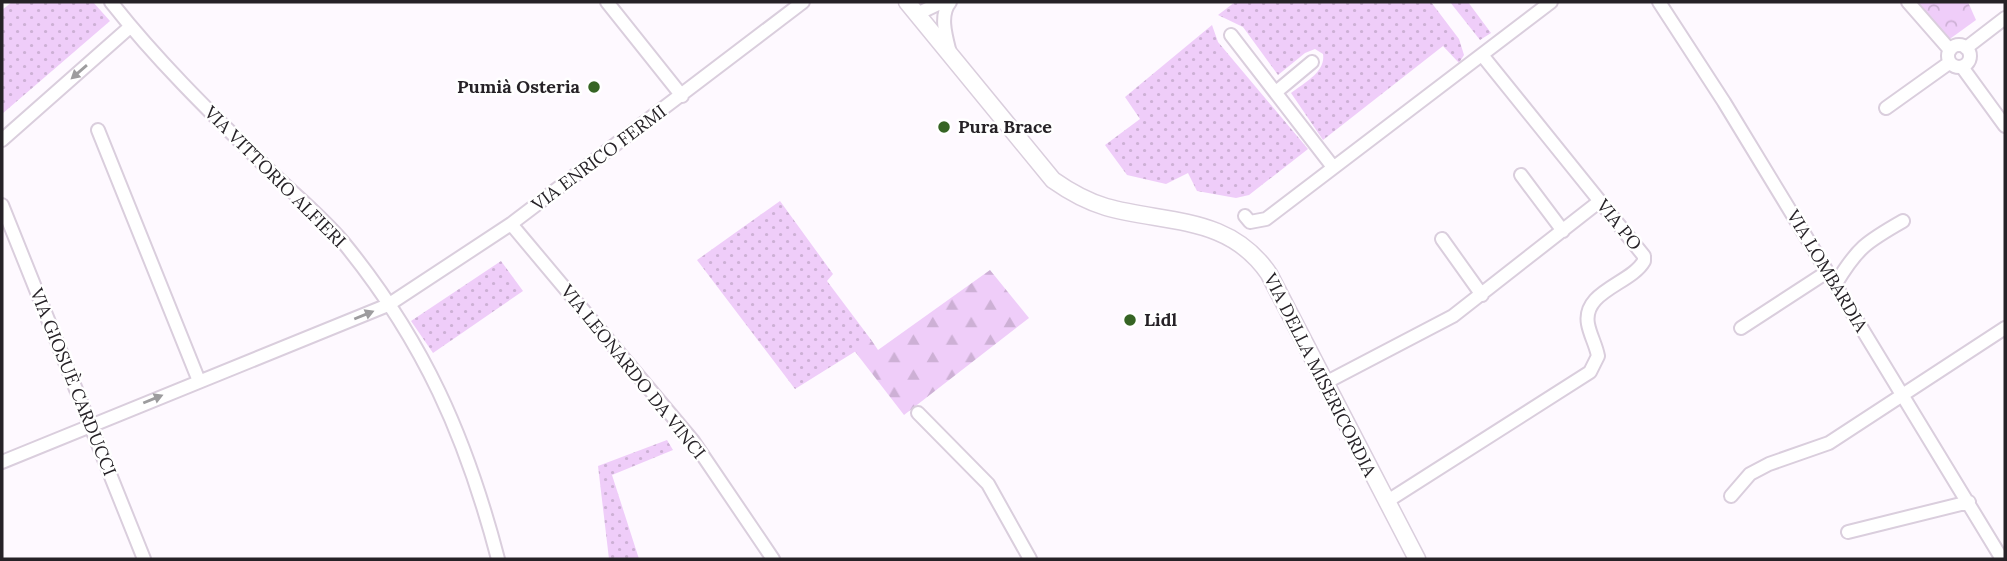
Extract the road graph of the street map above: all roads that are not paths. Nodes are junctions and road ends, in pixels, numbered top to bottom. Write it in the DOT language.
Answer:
graph roads {
  1 [pos="111,2"];
  2 [pos="607,2"];
  3 [pos="803,2"];
  4 [pos="943,2"];
  5 [pos="950,2"];
  6 [pos="1551,2"];
  7 [pos="1659,2"];
  8 [pos="1908,2"];
  9 [pos="916,6"];
  10 [pos="2005,18"];
  11 [pos="130,27"];
  12 [pos="1231,35"];
  13 [pos="1966,48"];
  14 [pos="1482,55"];
  15 [pos="951,57"];
  16 [pos="1954,60"];
  17 [pos="1312,62"];
  18 [pos="1276,92"];
  19 [pos="682,96"];
  20 [pos="1886,108"];
  21 [pos="2005,125"];
  22 [pos="98,130"];
  23 [pos="2,139"];
  24 [pos="1333,167"];
  25 [pos="1521,175"];
  26 [pos="1600,201"];
  27 [pos="2,205"];
  28 [pos="1245,216"];
  29 [pos="1903,221"];
  30 [pos="511,224"];
  31 [pos="1563,231"];
  32 [pos="1442,239"];
  33 [pos="1827,272"];
  34 [pos="1835,285"];
  35 [pos="1482,295"];
  36 [pos="388,305"];
  37 [pos="1741,328"];
  38 [pos="2005,328"];
  39 [pos="199,381"];
  40 [pos="1325,383"];
  41 [pos="1903,396"];
  42 [pos="918,413"];
  43 [pos="90,425"];
  44 [pos="2,462"];
  45 [pos="1731,496"];
  46 [pos="1386,502"];
  47 [pos="1969,502"];
  48 [pos="1848,532"];
  49 [pos="1993,542"];
  50 [pos="144,559"];
  51 [pos="498,559"];
  52 [pos="773,559"];
  53 [pos="1030,559"];
  54 [pos="1417,559"];
  55 [pos="1994,559"];
  56 [pos="2002,559"];
  1 -- 11 [label="street, VIA VITTORIO ALFIERI"];
  2 -- 19 [label="street"];
  3 -- 19 [label="street, VIA ENRICO FERMI"];
  4 -- 9 [label="street"];
  5 -- 15 [label="street"];
  6 -- 14 [label="street"];
  7 -- 33 [label="street, VIA LOMBARDIA"];
  8 -- 16 [label="street"];
  9 -- 15 [label="street, VIA DELLA MISERICORDIA"];
  10 -- 13 [label="street"];
  11 -- 23 [label="street, one-way"];
  11 -- 36 [label="street, VIA VITTORIO ALFIERI"];
  12 -- 18 [label="street"];
  13 -- 16 [label="street"];
  13 -- 16 [label="street"];
  14 -- 24 [label="street"];
  14 -- 26 [label="street, VIA PO"];
  15 -- 40 [label="street, VIA DELLA MISERICORDIA"];
  16 -- 20 [label="street"];
  16 -- 21 [label="street"];
  17 -- 18 [label="street"];
  18 -- 24 [label="street"];
  19 -- 30 [label="street, VIA ENRICO FERMI"];
  22 -- 39 [label="street"];
  24 -- 28 [label="street"];
  25 -- 31 [label="street"];
  26 -- 31 [label="street"];
  26 -- 46 [label="street, VIA PO"];
  27 -- 43 [label="street, VIA GIOSUÈ CARDUCCI"];
  29 -- 34 [label="street"];
  30 -- 36 [label="street, VIA ENRICO FERMI"];
  30 -- 52 [label="street, VIA LEONARDO DA VINCI"];
  31 -- 35 [label="street"];
  32 -- 35 [label="street"];
  33 -- 34 [label="street, VIA LOMBARDIA"];
  33 -- 37 [label="street"];
  34 -- 41 [label="street, VIA LOMBARDIA"];
  35 -- 40 [label="street"];
  39 -- 36 [label="street, VIA ENRICO FERMI, one-way"];
  36 -- 51 [label="street, VIA VITTORIO ALFIERI"];
  38 -- 41 [label="street"];
  43 -- 39 [label="street, VIA ENRICO FERMI, one-way"];
  40 -- 46 [label="street, VIA DELLA MISERICORDIA"];
  41 -- 45 [label="street"];
  41 -- 47 [label="street, VIA LOMBARDIA"];
  42 -- 53 [label="street"];
  43 -- 44 [label="street, VIA ENRICO FERMI"];
  43 -- 50 [label="street, VIA GIOSUÈ CARDUCCI"];
  46 -- 54 [label="street, VIA DELLA MISERICORDIA"];
  47 -- 48 [label="street"];
  47 -- 49 [label="street, VIA LOMBARDIA"];
  49 -- 55 [label="street, VIA LOMBARDIA"];
  49 -- 56 [label="street, VIA LOMBARDIA"];
}
